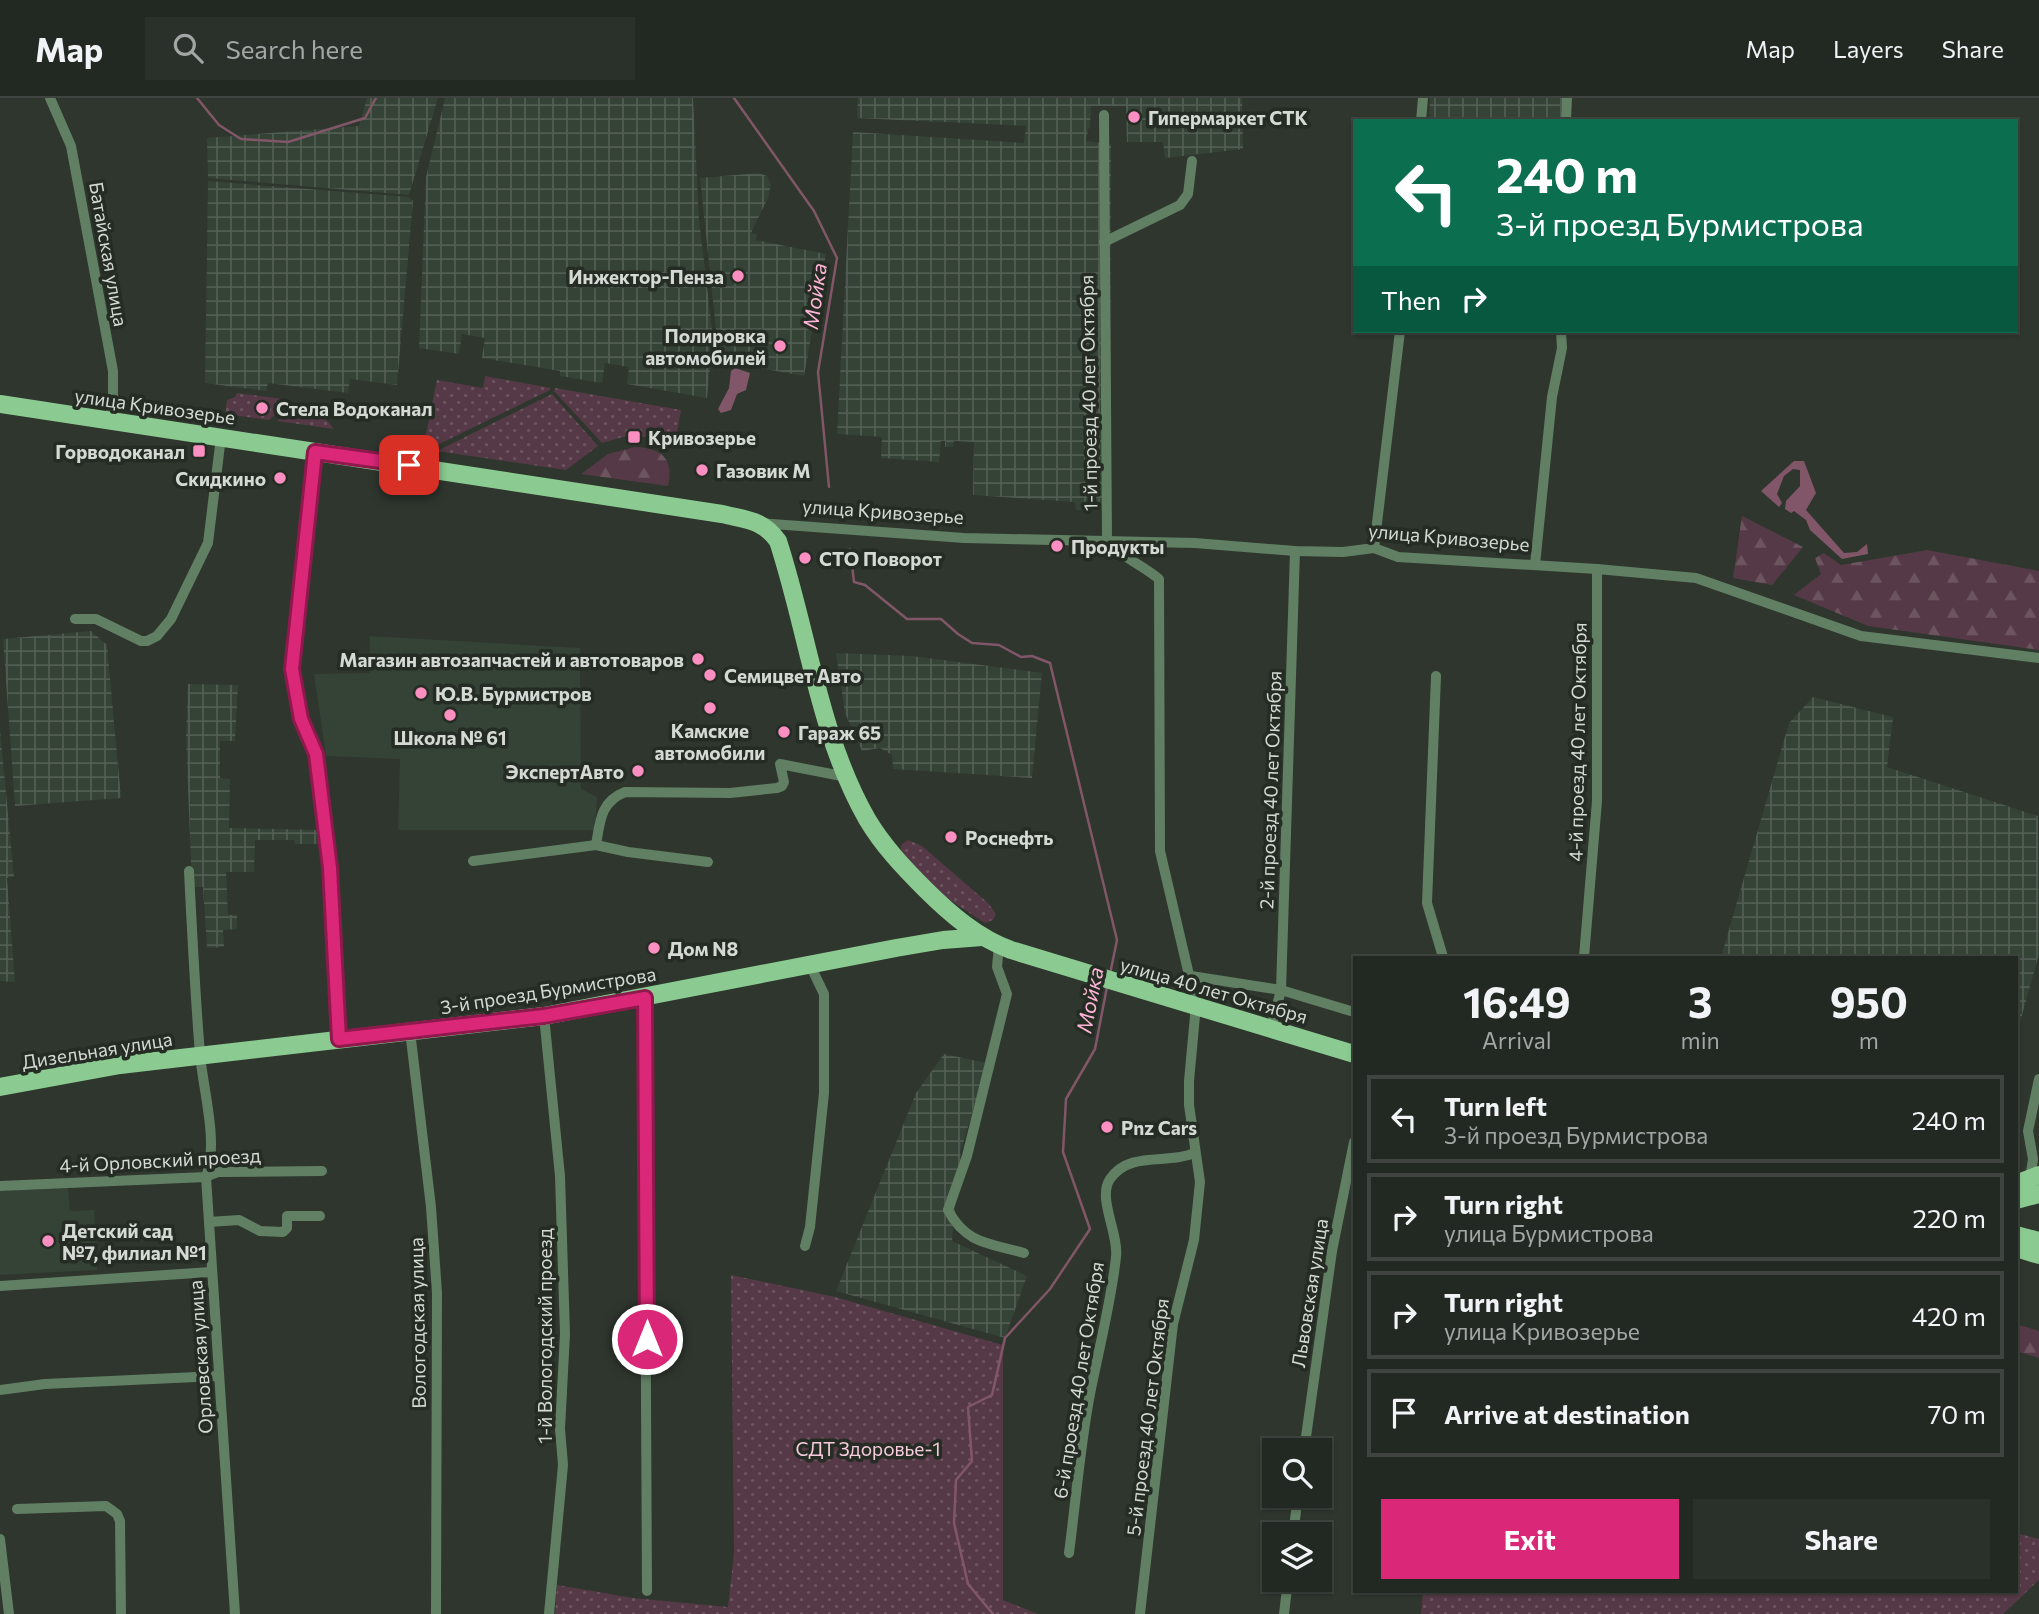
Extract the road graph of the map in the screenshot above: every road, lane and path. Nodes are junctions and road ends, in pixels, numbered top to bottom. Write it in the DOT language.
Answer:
graph roads {
  1 [pos="50,98"];
  2 [pos="1423,98"];
  3 [pos="1567,98"];
  4 [pos="1104,115"];
  5 [pos="1421,119"];
  6 [pos="1566,119"];
  7 [pos="1192,162"];
  8 [pos="1104,243"];
  9 [pos="1400,333"];
  10 [pos="1561,333"];
  11 [pos="0,404"];
  12 [pos="109,421"];
  13 [pos="221,437"];
  14 [pos="315,452"];
  15 [pos="760,523"];
  16 [pos="1107,540"];
  17 [pos="1374,548"];
  18 [pos="1295,551"];
  19 [pos="1535,565"];
  20 [pos="1597,569"];
  21 [pos="75,619"];
  22 [pos="2039,658"];
  23 [pos="1436,676"];
  24 [pos="847,777"];
  25 [pos="596,845"];
  26 [pos="473,861"];
  27 [pos="709,862"];
  28 [pos="189,871"];
  29 [pos="982,937"];
  30 [pos="999,945"];
  31 [pos="1443,956"];
  32 [pos="1584,956"];
  33 [pos="810,965"];
  34 [pos="1191,976"];
  35 [pos="1281,990"];
  36 [pos="645,998"];
  37 [pos="1196,1005"];
  38 [pos="1353,1012"];
  39 [pos="544,1016"];
  40 [pos="1271,1028"];
  41 [pos="410,1031"];
  42 [pos="339,1039"];
  43 [pos="1353,1054"];
  44 [pos="200,1056"];
  45 [pos="2039,1079"];
  46 [pos="0,1087"];
  47 [pos="1353,1147"];
  48 [pos="1194,1153"];
  49 [pos="323,1171"];
  50 [pos="2033,1176"];
  51 [pos="206,1177"];
  52 [pos="0,1186"];
  53 [pos="2018,1197"];
  54 [pos="320,1216"];
  55 [pos="209,1222"];
  56 [pos="2018,1236"];
  57 [pos="2039,1241"];
  58 [pos="806,1246"];
  59 [pos="2018,1249"];
  60 [pos="1024,1253"];
  61 [pos="2039,1255"];
  62 [pos="211,1272"];
  63 [pos="0,1286"];
  64 [pos="218,1376"];
  65 [pos="0,1390"];
  66 [pos="1306,1438"];
  67 [pos="17,1509"];
  68 [pos="0,1539"];
  69 [pos="1069,1553"];
  70 [pos="647,1591"];
  71 [pos="1287,1592"];
  72 [pos="9,1614"];
  73 [pos="121,1614"];
  74 [pos="235,1614"];
  75 [pos="436,1614"];
  76 [pos="550,1614"];
  77 [pos="1140,1614"];
  78 [pos="1284,1614"];
  1 -- 12 [label="street, Батайская улица"];
  2 -- 5 [label="street"];
  3 -- 6 [label="street"];
  4 -- 8 [label="street, 1-й проезд 40 лет Октября"];
  7 -- 8 [label="street"];
  8 -- 16 [label="street, 1-й проезд 40 лет Октября"];
  9 -- 17 [label="street"];
  10 -- 19 [label="street"];
  11 -- 12 [label="main road, улица Кривозерье"];
  12 -- 13 [label="main road, улица Кривозерье"];
  13 -- 14 [label="main road, улица Кривозерье"];
  13 -- 21 [label="street"];
  14 -- 15 [label="main road, улица Кривозерье"];
  14 -- 42 [label="street"];
  15 -- 16 [label="street, улица Кривозерье"];
  15 -- 24 [label="main road"];
  16 -- 18 [label="street, улица Кривозерье"];
  16 -- 34 [label="street"];
  17 -- 18 [label="street, улица Кривозерье"];
  17 -- 19 [label="street, улица Кривозерье"];
  18 -- 35 [label="street, 2-й проезд 40 лет Октября"];
  19 -- 20 [label="street, улица Кривозерье"];
  20 -- 22 [label="street, улица Кривозерье"];
  20 -- 32 [label="street, 4-й проезд 40 лет Октября"];
  23 -- 31 [label="street"];
  24 -- 25 [label="street"];
  24 -- 29 [label="main road"];
  25 -- 26 [label="street"];
  25 -- 27 [label="street"];
  28 -- 44 [label="street, Орловская улица"];
  29 -- 30 [label="main road, улица 40 лет Октября"];
  29 -- 33 [label="main road, 3-й проезд Бурмистрова"];
  30 -- 37 [label="main road, улица 40 лет Октября"];
  30 -- 60 [label="street"];
  33 -- 36 [label="main road, 3-й проезд Бурмистрова"];
  33 -- 58 [label="street"];
  34 -- 35 [label="street"];
  34 -- 37 [label="street, 5-й проезд 40 лет Октября"];
  35 -- 38 [label="street"];
  35 -- 40 [label="street, 2-й проезд 40 лет Октября"];
  36 -- 39 [label="main road, 3-й проезд Бурмистрова"];
  36 -- 70 [label="street"];
  37 -- 40 [label="main road, улица 40 лет Октября"];
  37 -- 48 [label="street, 5-й проезд 40 лет Октября"];
  39 -- 41 [label="main road, 3-й проезд Бурмистрова"];
  39 -- 76 [label="street, 1-й Вологодский проезд"];
  40 -- 43 [label="main road, улица 40 лет Октября"];
  41 -- 42 [label="main road, 3-й проезд Бурмистрова"];
  41 -- 75 [label="street, Вологодская улица"];
  42 -- 44 [label="main road, 3-й проезд Бурмистрова"];
  44 -- 46 [label="main road, Дизельная улица"];
  44 -- 51 [label="street, Орловская улица"];
  45 -- 50 [label="street"];
  47 -- 66 [label="street, Львовская улица"];
  48 -- 69 [label="street, 6-й проезд 40 лет Октября"];
  48 -- 77 [label="street, 5-й проезд 40 лет Октября"];
  49 -- 51 [label="street, 4-й Орловский проезд"];
  50 -- 53 [label="main road"];
  51 -- 52 [label="street, 4-й Орловский проезд"];
  51 -- 55 [label="street, Орловская улица"];
  54 -- 55 [label="street"];
  55 -- 62 [label="street, Орловская улица"];
  56 -- 57 [label="main road"];
  59 -- 61 [label="main road"];
  62 -- 63 [label="street"];
  62 -- 64 [label="street, Орловская улица"];
  64 -- 65 [label="street"];
  64 -- 74 [label="street, Орловская улица"];
  67 -- 73 [label="street"];
  68 -- 72 [label="street"];
  71 -- 78 [label="street"];
}
